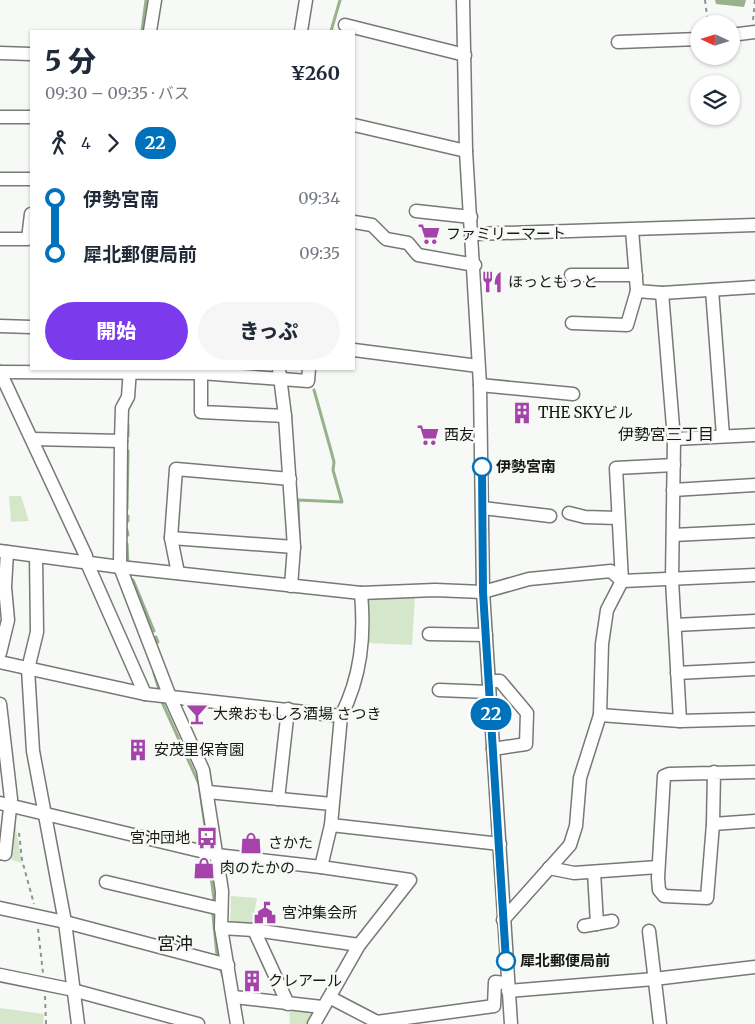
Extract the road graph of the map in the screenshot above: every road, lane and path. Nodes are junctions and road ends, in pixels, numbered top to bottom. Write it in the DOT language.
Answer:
graph roads {
  1 [pos="155,0"];
  2 [pos="306,0"];
  3 [pos="463,0"];
  4 [pos="705,0"];
  5 [pos="755,0"];
  6 [pos="707,15"];
  7 [pos="344,25"];
  8 [pos="150,30"];
  9 [pos="301,30"];
  10 [pos="754,33"];
  11 [pos="740,34"];
  12 [pos="690,39"];
  13 [pos="618,42"];
  14 [pos="0,53"];
  15 [pos="30,54"];
  16 [pos="465,55"];
  17 [pos="0,117"];
  18 [pos="30,117"];
  19 [pos="355,125"];
  20 [pos="466,150"];
  21 [pos="0,179"];
  22 [pos="30,179"];
  23 [pos="416,211"];
  24 [pos="471,217"];
  25 [pos="355,222"];
  26 [pos="30,223"];
  27 [pos="755,225"];
  28 [pos="632,230"];
  29 [pos="473,234"];
  30 [pos="0,239"];
  31 [pos="475,265"];
  32 [pos="571,275"];
  33 [pos="636,275"];
  34 [pos="755,287"];
  35 [pos="712,290"];
  36 [pos="637,291"];
  37 [pos="662,293"];
  38 [pos="572,323"];
  39 [pos="0,326"];
  40 [pos="30,327"];
  41 [pos="355,350"];
  42 [pos="478,366"];
  43 [pos="309,370"];
  44 [pos="130,371"];
  45 [pos="0,372"];
  46 [pos="201,373"];
  47 [pos="278,374"];
  48 [pos="480,385"];
  49 [pos="573,394"];
  50 [pos="285,416"];
  51 [pos="755,434"];
  52 [pos="723,436"];
  53 [pos="33,439"];
  54 [pos="674,439"];
  55 [pos="121,441"];
  56 [pos="674,465"];
  57 [pos="290,479"];
  58 [pos="755,485"];
  59 [pos="673,490"];
  60 [pos="483,508"];
  61 [pos="569,513"];
  62 [pos="550,516"];
  63 [pos="618,518"];
  64 [pos="755,531"];
  65 [pos="673,535"];
  66 [pos="172,538"];
  67 [pos="294,547"];
  68 [pos="4,551"];
  69 [pos="36,556"];
  70 [pos="87,563"];
  71 [pos="120,567"];
  72 [pos="178,573"];
  73 [pos="755,575"];
  74 [pos="672,580"];
  75 [pos="622,582"];
  76 [pos="291,586"];
  77 [pos="483,592"];
  78 [pos="361,593"];
  79 [pos="755,621"];
  80 [pos="675,625"];
  81 [pos="429,634"];
  82 [pos="486,635"];
  83 [pos="0,653"];
  84 [pos="0,662"];
  85 [pos="28,669"];
  86 [pos="755,669"];
  87 [pos="677,673"];
  88 [pos="489,686"];
  89 [pos="439,690"];
  90 [pos="145,694"];
  91 [pos="170,697"];
  92 [pos="0,704"];
  93 [pos="288,709"];
  94 [pos="600,714"];
  95 [pos="341,716"];
  96 [pos="755,718"];
  97 [pos="680,721"];
  98 [pos="493,749"];
  99 [pos="3,763"];
  100 [pos="714,772"];
  101 [pos="755,772"];
  102 [pos="208,792"];
  103 [pos="278,799"];
  104 [pos="6,804"];
  105 [pos="332,804"];
  106 [pos="46,815"];
  107 [pos="755,821"];
  108 [pos="713,824"];
  109 [pos="331,825"];
  110 [pos="19,829"];
  111 [pos="500,844"];
  112 [pos="0,853"];
  113 [pos="217,855"];
  114 [pos="321,867"];
  115 [pos="658,867"];
  116 [pos="549,868"];
  117 [pos="594,872"];
  118 [pos="106,882"];
  119 [pos="0,908"];
  120 [pos="221,909"];
  121 [pos="36,915"];
  122 [pos="503,920"];
  123 [pos="612,921"];
  124 [pos="65,922"];
  125 [pos="597,924"];
  126 [pos="584,926"];
  127 [pos="221,928"];
  128 [pos="254,930"];
  129 [pos="650,931"];
  130 [pos="359,945"];
  131 [pos="228,965"];
  132 [pos="755,967"];
  133 [pos="0,975"];
  134 [pos="654,979"];
  135 [pos="44,984"];
  136 [pos="508,987"];
  137 [pos="74,991"];
  138 [pos="234,997"];
  139 [pos="327,1002"];
  140 [pos="288,1004"];
  141 [pos="46,1024"];
  142 [pos="78,1024"];
  143 [pos="198,1024"];
  144 [pos="237,1024"];
  145 [pos="314,1024"];
  146 [pos="511,1024"];
  147 [pos="660,1024"];
  1 -- 8 [label="street"];
  2 -- 9 [label="street"];
  3 -- 16 [label="street"];
  4 -- 6 [label="path"];
  5 -- 10 [label="path"];
  7 -- 16 [label="street"];
  10 -- 11 [label="street"];
  12 -- 13 [label="street"];
  14 -- 15 [label="street"];
  16 -- 20 [label="street"];
  17 -- 18 [label="street"];
  19 -- 20 [label="street"];
  20 -- 24 [label="street"];
  21 -- 22 [label="street"];
  23 -- 24 [label="street"];
  24 -- 29 [label="street"];
  25 -- 31 [label="street"];
  26 -- 30 [label="street"];
  27 -- 28 [label="street"];
  28 -- 29 [label="street"];
  28 -- 33 [label="street"];
  29 -- 31 [label="street"];
  31 -- 42 [label="street"];
  32 -- 33 [label="street"];
  33 -- 36 [label="street"];
  34 -- 35 [label="street"];
  35 -- 37 [label="street"];
  35 -- 52 [label="street"];
  36 -- 37 [label="street"];
  36 -- 38 [label="street"];
  37 -- 54 [label="street"];
  39 -- 40 [label="street"];
  41 -- 42 [label="street"];
  42 -- 48 [label="street"];
  43 -- 47 [label="street"];
  44 -- 45 [label="street"];
  44 -- 46 [label="street"];
  44 -- 55 [label="street"];
  45 -- 53 [label="street"];
  46 -- 47 [label="street"];
  46 -- 50 [label="street"];
  47 -- 50 [label="street"];
  48 -- 49 [label="street"];
  48 -- 60 [label="street"];
  50 -- 57 [label="street"];
  51 -- 52 [label="street"];
  52 -- 54 [label="street"];
  53 -- 55 [label="street"];
  53 -- 70 [label="street"];
  54 -- 56 [label="street"];
  55 -- 71 [label="street"];
  56 -- 59 [label="street"];
  56 -- 63 [label="street"];
  57 -- 66 [label="street"];
  57 -- 67 [label="street"];
  58 -- 59 [label="street"];
  59 -- 65 [label="street"];
  60 -- 62 [label="street"];
  60 -- 77 [label="street"];
  61 -- 63 [label="street"];
  63 -- 75 [label="street"];
  64 -- 65 [label="street"];
  65 -- 74 [label="street"];
  66 -- 67 [label="street"];
  66 -- 72 [label="street"];
  67 -- 76 [label="street"];
  68 -- 69 [label="street"];
  68 -- 83 [label="street"];
  69 -- 70 [label="street"];
  69 -- 85 [label="street"];
  70 -- 71 [label="street"];
  70 -- 90 [label="street"];
  71 -- 72 [label="street"];
  71 -- 91 [label="street"];
  72 -- 76 [label="street"];
  73 -- 74 [label="street"];
  74 -- 75 [label="street"];
  74 -- 80 [label="street"];
  75 -- 77 [label="street"];
  75 -- 94 [label="street"];
  76 -- 78 [label="street"];
  77 -- 78 [label="street"];
  77 -- 82 [label="street"];
  78 -- 95 [label="street"];
  79 -- 80 [label="street"];
  80 -- 87 [label="street"];
  81 -- 82 [label="street"];
  82 -- 88 [label="street"];
  84 -- 85 [label="street"];
  85 -- 90 [label="street"];
  85 -- 106 [label="street"];
  86 -- 87 [label="street"];
  87 -- 97 [label="street"];
  88 -- 89 [label="street"];
  88 -- 98 [label="street"];
  88 -- 98 [label="street"];
  90 -- 91 [label="street"];
  91 -- 93 [label="street"];
  91 -- 102 [label="street"];
  92 -- 99 [label="street"];
  93 -- 95 [label="street"];
  93 -- 103 [label="street"];
  94 -- 97 [label="street"];
  94 -- 116 [label="street"];
  95 -- 105 [label="street"];
  96 -- 97 [label="street"];
  98 -- 111 [label="street"];
  99 -- 104 [label="street"];
  100 -- 101 [label="street"];
  100 -- 108 [label="street"];
  100 -- 115 [label="street"];
  102 -- 103 [label="street"];
  102 -- 113 [label="street"];
  103 -- 105 [label="street"];
  104 -- 106 [label="street"];
  104 -- 112 [label="street"];
  105 -- 109 [label="street"];
  106 -- 113 [label="street"];
  106 -- 124 [label="street"];
  107 -- 108 [label="street"];
  108 -- 115 [label="street"];
  109 -- 111 [label="street"];
  109 -- 114 [label="street"];
  110 -- 121 [label="path"];
  111 -- 122 [label="street"];
  113 -- 114 [label="street"];
  113 -- 120 [label="street"];
  114 -- 130 [label="street"];
  115 -- 117 [label="street"];
  116 -- 117 [label="street"];
  116 -- 122 [label="street"];
  117 -- 125 [label="street"];
  118 -- 120 [label="street"];
  119 -- 121 [label="street"];
  120 -- 127 [label="street"];
  121 -- 124 [label="street"];
  121 -- 135 [label="path"];
  122 -- 136 [label="street"];
  123 -- 125 [label="street"];
  124 -- 131 [label="street"];
  124 -- 137 [label="street"];
  125 -- 126 [label="street"];
  127 -- 128 [label="street"];
  127 -- 131 [label="street"];
  128 -- 130 [label="street"];
  128 -- 140 [label="street"];
  129 -- 134 [label="street"];
  130 -- 139 [label="street"];
  131 -- 138 [label="street"];
  132 -- 134 [label="street"];
  133 -- 135 [label="street"];
  134 -- 136 [label="street"];
  134 -- 147 [label="street"];
  135 -- 137 [label="street"];
  135 -- 141 [label="path"];
  136 -- 139 [label="street"];
  136 -- 146 [label="street"];
  137 -- 142 [label="street"];
  137 -- 143 [label="street"];
  138 -- 140 [label="street"];
  138 -- 144 [label="street"];
  139 -- 140 [label="street"];
  139 -- 145 [label="street"];
}
